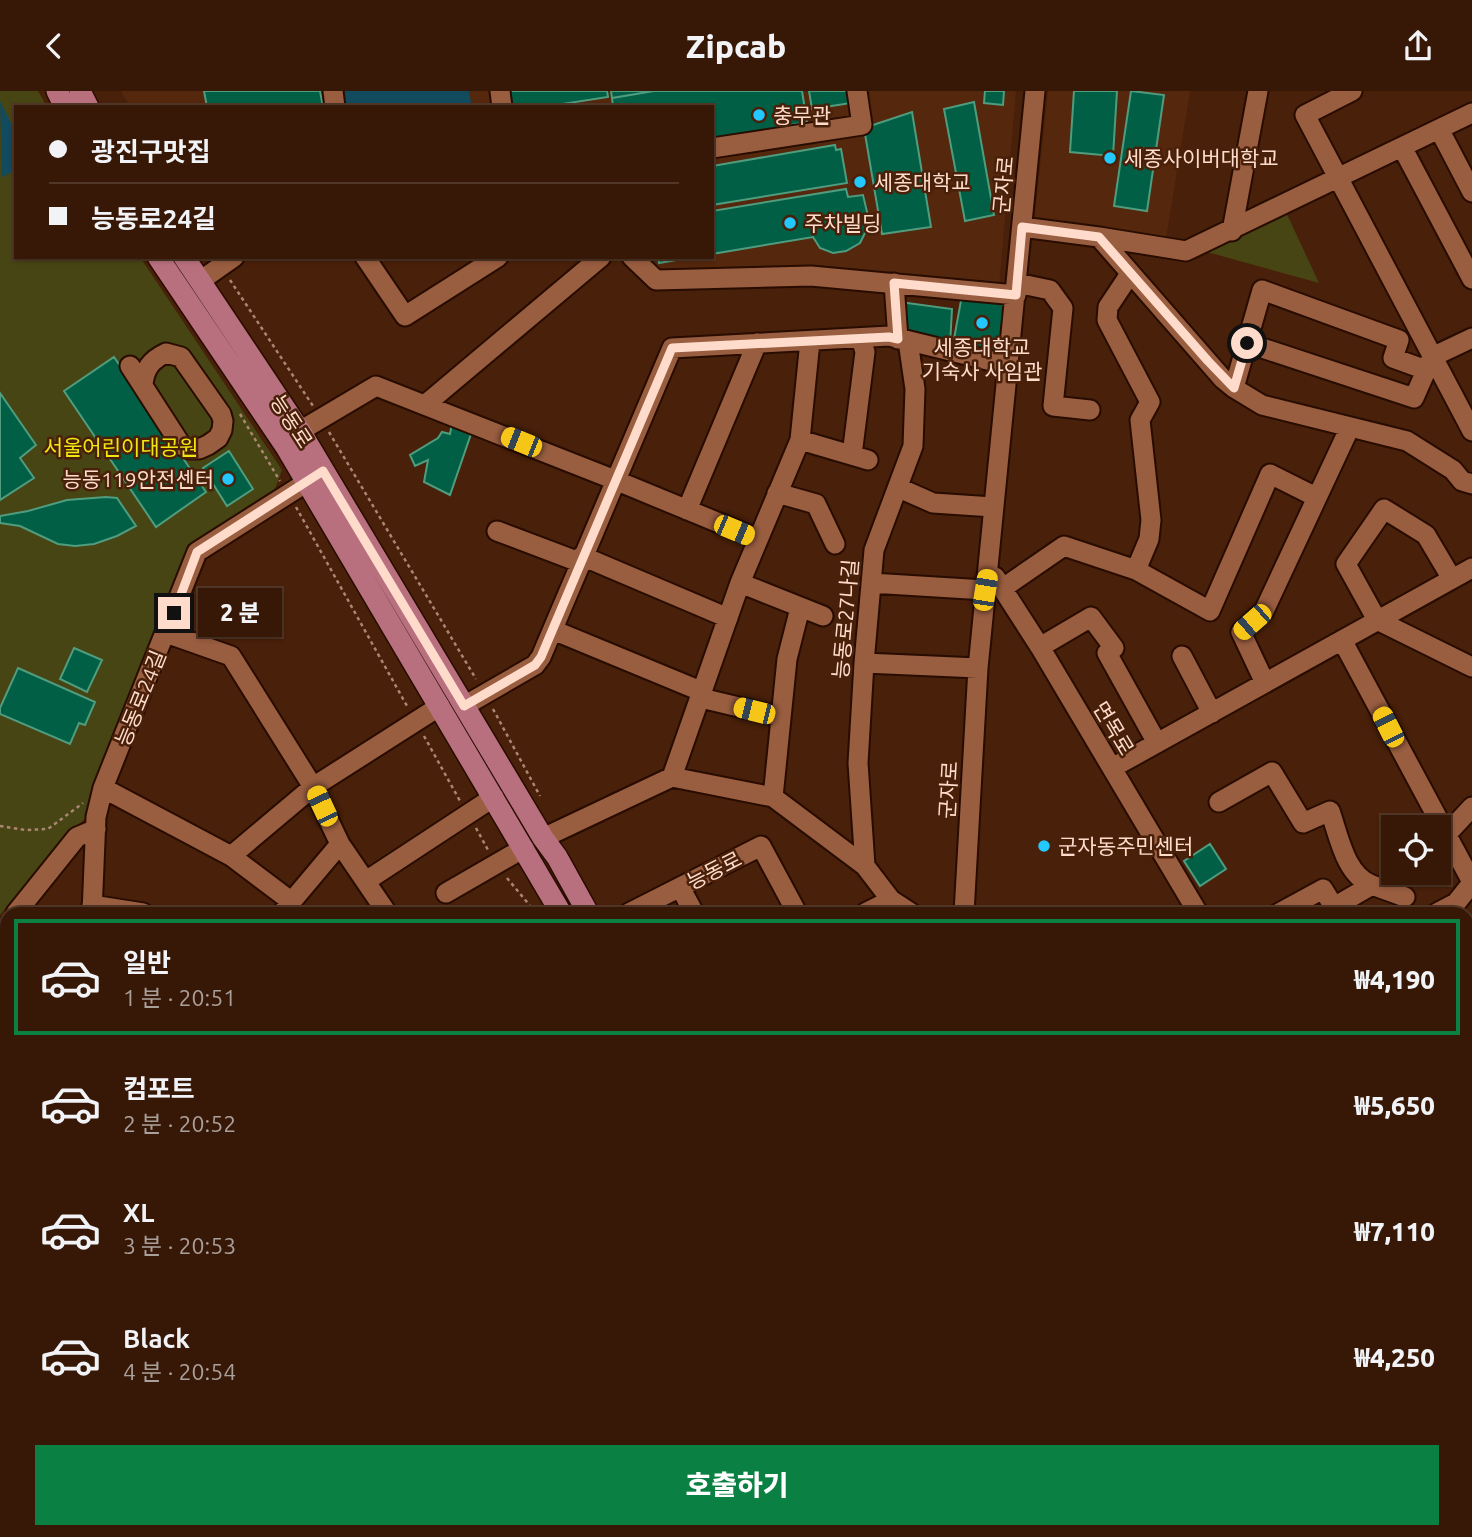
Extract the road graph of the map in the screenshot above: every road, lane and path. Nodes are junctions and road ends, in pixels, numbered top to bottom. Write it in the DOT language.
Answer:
graph roads {
  1 [pos="857,91"];
  2 [pos="1035,91"];
  3 [pos="1258,91"];
  4 [pos="1352,91"];
  5 [pos="1472,113"];
  6 [pos="1439,129"];
  7 [pos="1402,147"];
  8 [pos="714,148"];
  9 [pos="1337,178"];
  10 [pos="1472,192"];
  11 [pos="1022,227"];
  12 [pos="1231,231"];
  13 [pos="1099,237"];
  14 [pos="159,259"];
  15 [pos="185,259"];
  16 [pos="366,259"];
  17 [pos="495,259"];
  18 [pos="599,259"];
  19 [pos="634,259"];
  20 [pos="228,262"];
  21 [pos="1130,274"];
  22 [pos="1472,279"];
  23 [pos="200,281"];
  24 [pos="894,283"];
  25 [pos="1016,289"];
  26 [pos="861,338"];
  27 [pos="1472,338"];
  28 [pos="903,340"];
  29 [pos="810,341"];
  30 [pos="757,343"];
  31 [pos="1247,343"];
  32 [pos="1429,363"];
  33 [pos="1007,365"];
  34 [pos="130,366"];
  35 [pos="143,386"];
  36 [pos="1234,388"];
  37 [pos="426,404"];
  38 [pos="1090,410"];
  39 [pos="239,413"];
  40 [pos="321,418"];
  41 [pos="1350,427"];
  42 [pos="1472,431"];
  43 [pos="300,432"];
  44 [pos="800,440"];
  45 [pos="315,477"];
  46 [pos="615,479"];
  47 [pos="1472,484"];
  48 [pos="899,488"];
  49 [pos="778,493"];
  50 [pos="288,494"];
  51 [pos="1316,497"];
  52 [pos="993,507"];
  53 [pos="687,510"];
  54 [pos="497,530"];
  55 [pos="758,539"];
  56 [pos="835,544"];
  57 [pos="581,559"];
  58 [pos="1472,568"];
  59 [pos="1136,570"];
  60 [pos="1452,579"];
  61 [pos="740,583"];
  62 [pos="871,583"];
  63 [pos="994,589"];
  64 [pos="800,608"];
  65 [pos="823,616"];
  66 [pos="728,618"];
  67 [pos="1377,621"];
  68 [pos="553,630"];
  69 [pos="166,633"];
  70 [pos="1342,640"];
  71 [pos="1040,647"];
  72 [pos="1182,656"];
  73 [pos="864,663"];
  74 [pos="1472,667"];
  75 [pos="978,668"];
  76 [pos="1265,683"];
  77 [pos="485,694"];
  78 [pos="702,695"];
  79 [pos="440,706"];
  80 [pos="464,706"];
  81 [pos="1212,713"];
  82 [pos="781,717"];
  83 [pos="416,722"];
  84 [pos="1157,743"];
  85 [pos="1112,768"];
  86 [pos="672,777"];
  87 [pos="313,787"];
  88 [pos="101,794"];
  89 [pos="541,796"];
  90 [pos="494,797"];
  91 [pos="773,797"];
  92 [pos="1219,803"];
  93 [pos="1472,807"];
  94 [pos="468,814"];
  95 [pos="1435,815"];
  96 [pos="0,826"];
  97 [pos="96,829"];
  98 [pos="1451,830"];
  99 [pos="533,843"];
  100 [pos="340,844"];
  101 [pos="1451,844"];
  102 [pos="231,856"];
  103 [pos="496,864"];
  104 [pos="865,866"];
  105 [pos="366,881"];
  106 [pos="1472,883"];
  107 [pos="1373,885"];
  108 [pos="680,887"];
  109 [pos="446,893"];
  110 [pos="1405,897"];
  111 [pos="891,900"];
  112 [pos="21,907"];
  113 [pos="92,907"];
  114 [pos="286,907"];
  115 [pos="288,907"];
  116 [pos="383,907"];
  117 [pos="531,907"];
  118 [pos="559,907"];
  119 [pos="585,907"];
  120 [pos="641,907"];
  121 [pos="691,907"];
  122 [pos="794,907"];
  123 [pos="877,907"];
  124 [pos="902,907"];
  125 [pos="964,907"];
  126 [pos="1194,907"];
  127 [pos="1290,907"];
  128 [pos="1335,907"];
  129 [pos="1335,907"];
  130 [pos="1459,907"];
  1 -- 8 [label="street"];
  2 -- 11 [label="street, 군자로"];
  3 -- 12 [label="street"];
  4 -- 9 [label="street"];
  5 -- 6 [label="street"];
  6 -- 7 [label="street"];
  6 -- 10 [label="street"];
  7 -- 9 [label="street"];
  7 -- 22 [label="street"];
  9 -- 12 [label="street"];
  9 -- 32 [label="street"];
  11 -- 13 [label="street"];
  11 -- 25 [label="street, 군자로"];
  12 -- 13 [label="street"];
  13 -- 21 [label="street"];
  14 -- 45 [label="main road, 능동로"];
  15 -- 23 [label="main road, 능동로"];
  16 -- 17 [label="street"];
  18 -- 37 [label="street"];
  19 -- 24 [label="street"];
  20 -- 23 [label="street"];
  20 -- 40 [label="path"];
  21 -- 36 [label="street"];
  21 -- 59 [label="street"];
  23 -- 43 [label="main road, 능동로"];
  24 -- 25 [label="street"];
  24 -- 28 [label="street, 능동로27나길"];
  25 -- 33 [label="street, 군자로"];
  25 -- 38 [label="street"];
  26 -- 28 [label="street"];
  26 -- 29 [label="street"];
  26 -- 44 [label="street"];
  27 -- 32 [label="street"];
  28 -- 33 [label="street"];
  28 -- 48 [label="street, 능동로27나길"];
  29 -- 30 [label="street"];
  29 -- 44 [label="street"];
  30 -- 46 [label="street"];
  30 -- 53 [label="street"];
  31 -- 32 [label="street"];
  31 -- 32 [label="street"];
  31 -- 36 [label="street"];
  32 -- 42 [label="street"];
  33 -- 52 [label="street, 군자로"];
  34 -- 35 [label="street"];
  35 -- 35 [label="street"];
  36 -- 41 [label="street"];
  37 -- 40 [label="street"];
  37 -- 46 [label="street"];
  39 -- 50 [label="path"];
  40 -- 43 [label="street"];
  40 -- 77 [label="path"];
  41 -- 47 [label="street"];
  41 -- 51 [label="street"];
  43 -- 45 [label="main road, 능동로"];
  44 -- 49 [label="street"];
  45 -- 50 [label="street, 능동로24길"];
  45 -- 79 [label="main road, 능동로"];
  45 -- 80 [label="main road, 능동로"];
  46 -- 53 [label="street"];
  46 -- 57 [label="street"];
  48 -- 52 [label="street"];
  48 -- 62 [label="street, 능동로27나길"];
  49 -- 55 [label="street"];
  49 -- 56 [label="street"];
  50 -- 69 [label="street, 능동로24길"];
  50 -- 83 [label="path"];
  51 -- 59 [label="street"];
  51 -- 76 [label="street"];
  52 -- 63 [label="street, 군자로"];
  53 -- 55 [label="street"];
  54 -- 57 [label="street"];
  55 -- 61 [label="street"];
  57 -- 66 [label="street"];
  57 -- 68 [label="street"];
  58 -- 60 [label="street"];
  59 -- 63 [label="street"];
  60 -- 67 [label="street"];
  60 -- 67 [label="street"];
  61 -- 64 [label="street"];
  61 -- 66 [label="street"];
  62 -- 63 [label="street"];
  62 -- 73 [label="street, 능동로27나길"];
  63 -- 71 [label="street, 면목로"];
  63 -- 75 [label="street, 군자로"];
  64 -- 65 [label="street"];
  64 -- 82 [label="street"];
  66 -- 78 [label="street"];
  67 -- 70 [label="street"];
  67 -- 74 [label="street"];
  68 -- 77 [label="street"];
  68 -- 78 [label="street"];
  69 -- 87 [label="street"];
  69 -- 88 [label="street, 능동로24길"];
  70 -- 76 [label="street"];
  70 -- 95 [label="street"];
  71 -- 84 [label="street"];
  71 -- 85 [label="street, 면목로"];
  72 -- 81 [label="street"];
  73 -- 75 [label="street"];
  73 -- 104 [label="street, 능동로27나길"];
  75 -- 125 [label="street, 군자로"];
  76 -- 81 [label="street"];
  77 -- 80 [label="street"];
  77 -- 89 [label="path"];
  78 -- 82 [label="street"];
  78 -- 86 [label="street"];
  79 -- 83 [label="street"];
  79 -- 90 [label="main road, 능동로"];
  80 -- 99 [label="main road, 능동로"];
  81 -- 84 [label="street"];
  82 -- 91 [label="street"];
  83 -- 87 [label="street"];
  83 -- 94 [label="path"];
  84 -- 85 [label="street"];
  85 -- 126 [label="street, 면목로"];
  86 -- 91 [label="street"];
  86 -- 99 [label="street"];
  87 -- 100 [label="street"];
  87 -- 102 [label="street"];
  88 -- 96 [label="path"];
  88 -- 97 [label="street, 능동로24길"];
  88 -- 102 [label="street"];
  90 -- 94 [label="street"];
  90 -- 99 [label="main road, 능동로"];
  91 -- 104 [label="street"];
  92 -- 107 [label="street"];
  93 -- 98 [label="street"];
  94 -- 103 [label="path"];
  94 -- 105 [label="street"];
  97 -- 112 [label="street"];
  97 -- 113 [label="street, 능동로24길"];
  99 -- 103 [label="street"];
  99 -- 118 [label="main road, 능동로"];
  99 -- 119 [label="main road, 능동로"];
  100 -- 105 [label="street"];
  100 -- 115 [label="street"];
  101 -- 106 [label="street"];
  102 -- 114 [label="street"];
  103 -- 109 [label="street"];
  103 -- 117 [label="path"];
  104 -- 111 [label="street"];
  105 -- 116 [label="street"];
  106 -- 130 [label="street"];
  107 -- 110 [label="street"];
  107 -- 128 [label="street"];
  108 -- 120 [label="street, 능동로"];
  108 -- 121 [label="street"];
  108 -- 122 [label="street, 능동로"];
  111 -- 123 [label="street"];
  111 -- 124 [label="street"];
  127 -- 129 [label="street"];
}
